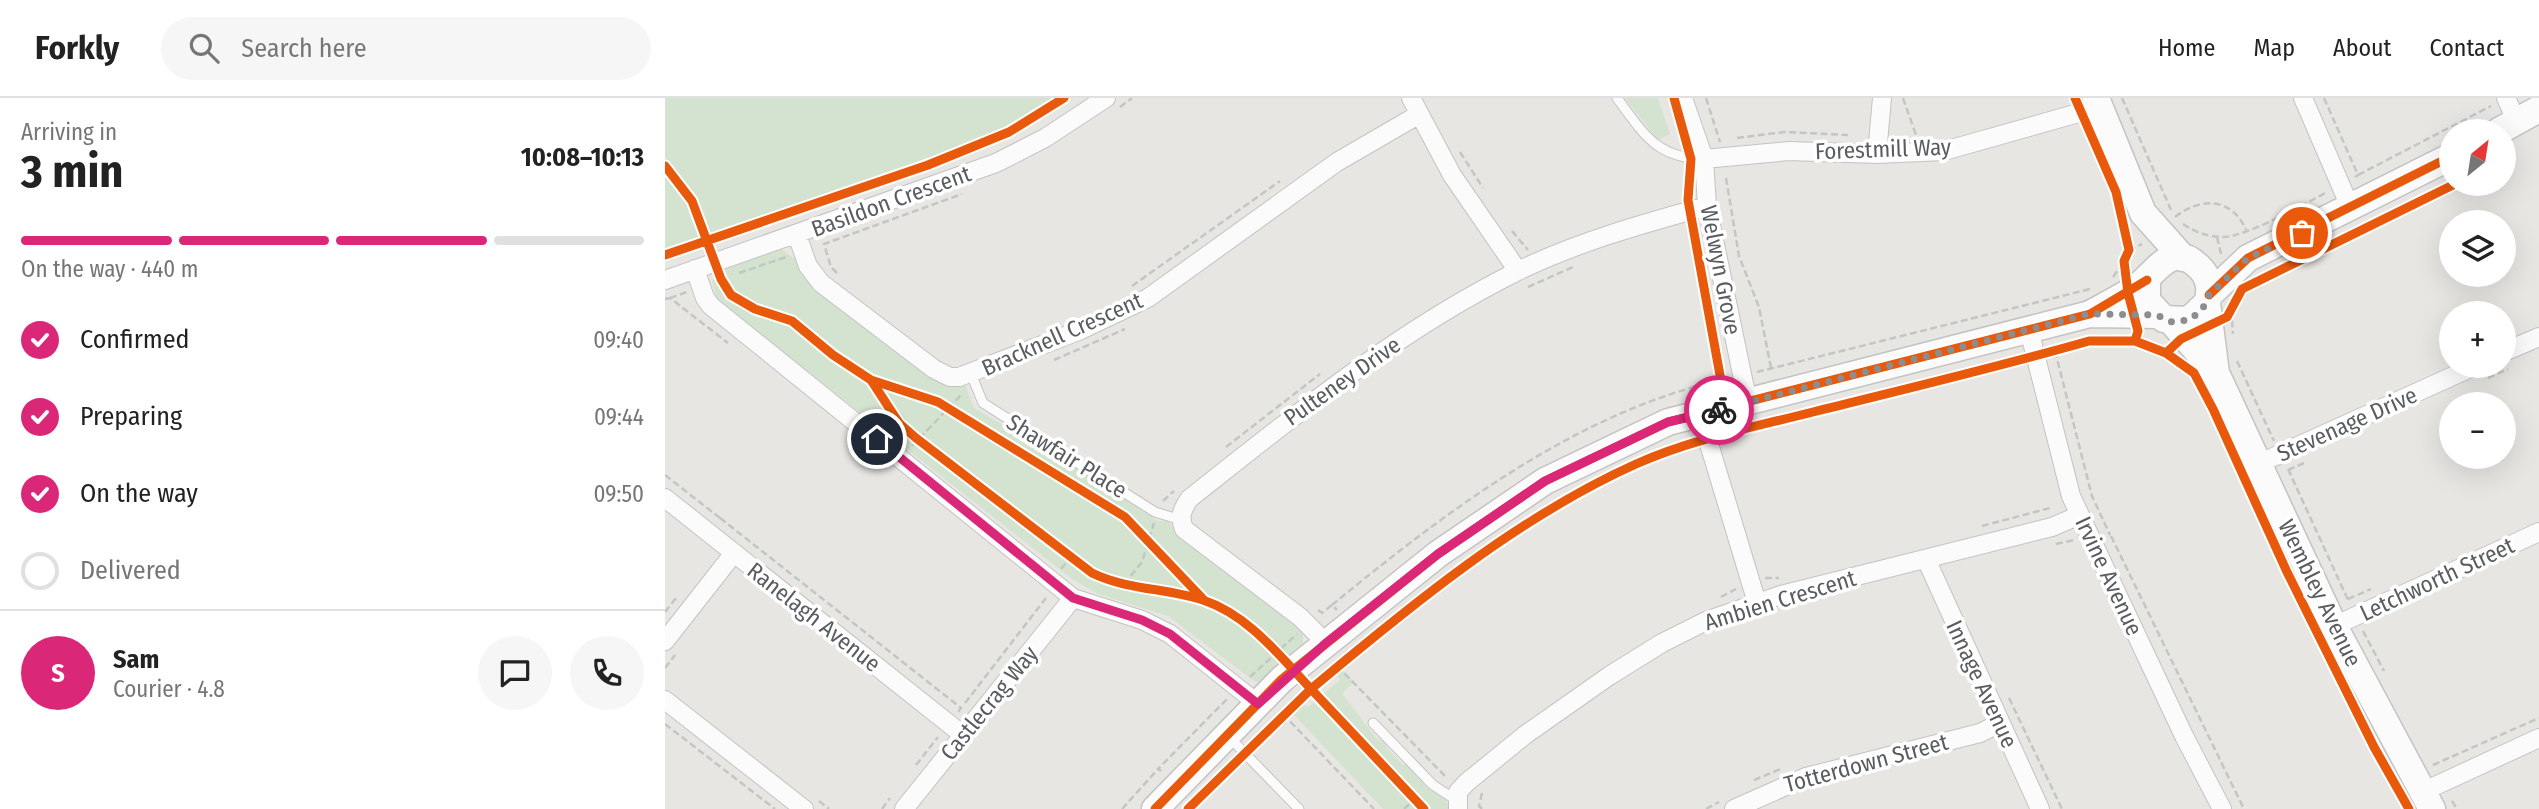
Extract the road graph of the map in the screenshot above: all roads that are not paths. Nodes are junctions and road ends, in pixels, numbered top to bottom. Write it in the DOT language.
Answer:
graph roads {
  1 [pos="1106,98"];
  2 [pos="1617,98"];
  3 [pos="1682,98"];
  4 [pos="1881,98"];
  5 [pos="2303,98"];
  6 [pos="2097,101"];
  7 [pos="1415,106"];
  8 [pos="1877,154"];
  9 [pos="1704,159"];
  10 [pos="2439,163"];
  11 [pos="1707,206"];
  12 [pos="2351,209"];
  13 [pos="2143,213"];
  14 [pos="797,234"];
  15 [pos="2248,258"];
  16 [pos="2187,259"];
  17 [pos="695,269"];
  18 [pos="1518,271"];
  19 [pos="665,280"];
  20 [pos="2141,283"];
  21 [pos="2089,314"];
  22 [pos="2218,314"];
  23 [pos="2165,318"];
  24 [pos="2029,330"];
  25 [pos="2539,337"];
  26 [pos="2516,347"];
  27 [pos="2225,364"];
  28 [pos="971,374"];
  29 [pos="2448,378"];
  30 [pos="1724,409"];
  31 [pos="2269,459"];
  32 [pos="665,498"];
  33 [pos="2080,515"];
  34 [pos="1181,520"];
  35 [pos="2539,531"];
  36 [pos="734,554"];
  37 [pos="1926,559"];
  38 [pos="1073,598"];
  39 [pos="1757,603"];
  40 [pos="2345,621"];
  41 [pos="665,640"];
  42 [pos="1336,651"];
  43 [pos="665,700"];
  44 [pos="1265,713"];
  45 [pos="1373,723"];
  46 [pos="2000,723"];
  47 [pos="1227,734"];
  48 [pos="963,736"];
  49 [pos="2539,738"];
  50 [pos="2432,795"];
  51 [pos="1457,804"];
  52 [pos="1162,807"];
  53 [pos="804,809"];
  54 [pos="904,809"];
  55 [pos="1299,809"];
  56 [pos="1734,809"];
  57 [pos="2040,809"];
  58 [pos="2222,809"];
  1 -- 14 [label="street, Basildon Crescent"];
  2 -- 9 [label="lane"];
  3 -- 9 [label="street, Welwyn Grove"];
  4 -- 8 [label="street"];
  5 -- 12 [label="street"];
  6 -- 8 [label="street, Forestmill Way"];
  6 -- 13 [label="street"];
  7 -- 18 [label="street"];
  7 -- 28 [label="street, Bracknell Crescent"];
  8 -- 9 [label="street, Forestmill Way"];
  9 -- 11 [label="street, Welwyn Grove"];
  10 -- 12 [label="street"];
  11 -- 18 [label="street, Pulteney Drive"];
  11 -- 30 [label="street, Welwyn Grove"];
  12 -- 15 [label="street"];
  13 -- 16 [label="street"];
  13 -- 20 [label="street"];
  14 -- 17 [label="street, Basildon Crescent"];
  14 -- 28 [label="street, Bracknell Crescent"];
  15 -- 16 [label="street"];
  15 -- 22 [label="street"];
  16 -- 20 [label="street"];
  16 -- 22 [label="street"];
  17 -- 19 [label="street, Basildon Crescent"];
  17 -- 38 [label="street"];
  18 -- 34 [label="street, Pulteney Drive"];
  20 -- 21 [label="street"];
  20 -- 23 [label="street"];
  21 -- 23 [label="street"];
  21 -- 24 [label="street"];
  22 -- 23 [label="street"];
  22 -- 27 [label="street, Wembley Avenue"];
  23 -- 27 [label="street, Wembley Avenue"];
  24 -- 30 [label="street"];
  24 -- 33 [label="street, Irvine Avenue"];
  25 -- 26 [label="street"];
  27 -- 31 [label="street, Wembley Avenue"];
  28 -- 34 [label="lane, Shawfair Place"];
  29 -- 31 [label="street, Stevenage Drive"];
  30 -- 39 [label="street, Welwyn Grove"];
  30 -- 42 [label="street"];
  31 -- 40 [label="street, Wembley Avenue"];
  32 -- 36 [label="street, Ranelagh Avenue"];
  33 -- 37 [label="street, Ambien Crescent"];
  33 -- 58 [label="street, Irvine Avenue"];
  34 -- 42 [label="street"];
  35 -- 40 [label="street, Letchworth Street"];
  36 -- 41 [label="street"];
  36 -- 48 [label="street, Ranelagh Avenue"];
  37 -- 39 [label="street, Ambien Crescent"];
  37 -- 46 [label="street, Innage Avenue"];
  38 -- 44 [label="street"];
  38 -- 48 [label="street, Castlecrag Way"];
  39 -- 51 [label="street, Ambien Crescent"];
  40 -- 50 [label="street, Wembley Avenue"];
  42 -- 44 [label="street"];
  43 -- 53 [label="street"];
  44 -- 47 [label="street"];
  45 -- 51 [label="lane"];
  46 -- 56 [label="street, Totterdown Street"];
  46 -- 57 [label="street, Innage Avenue"];
  47 -- 52 [label="street"];
  47 -- 55 [label="lane"];
  48 -- 54 [label="street, Castlecrag Way"];
  49 -- 50 [label="street"];
}
